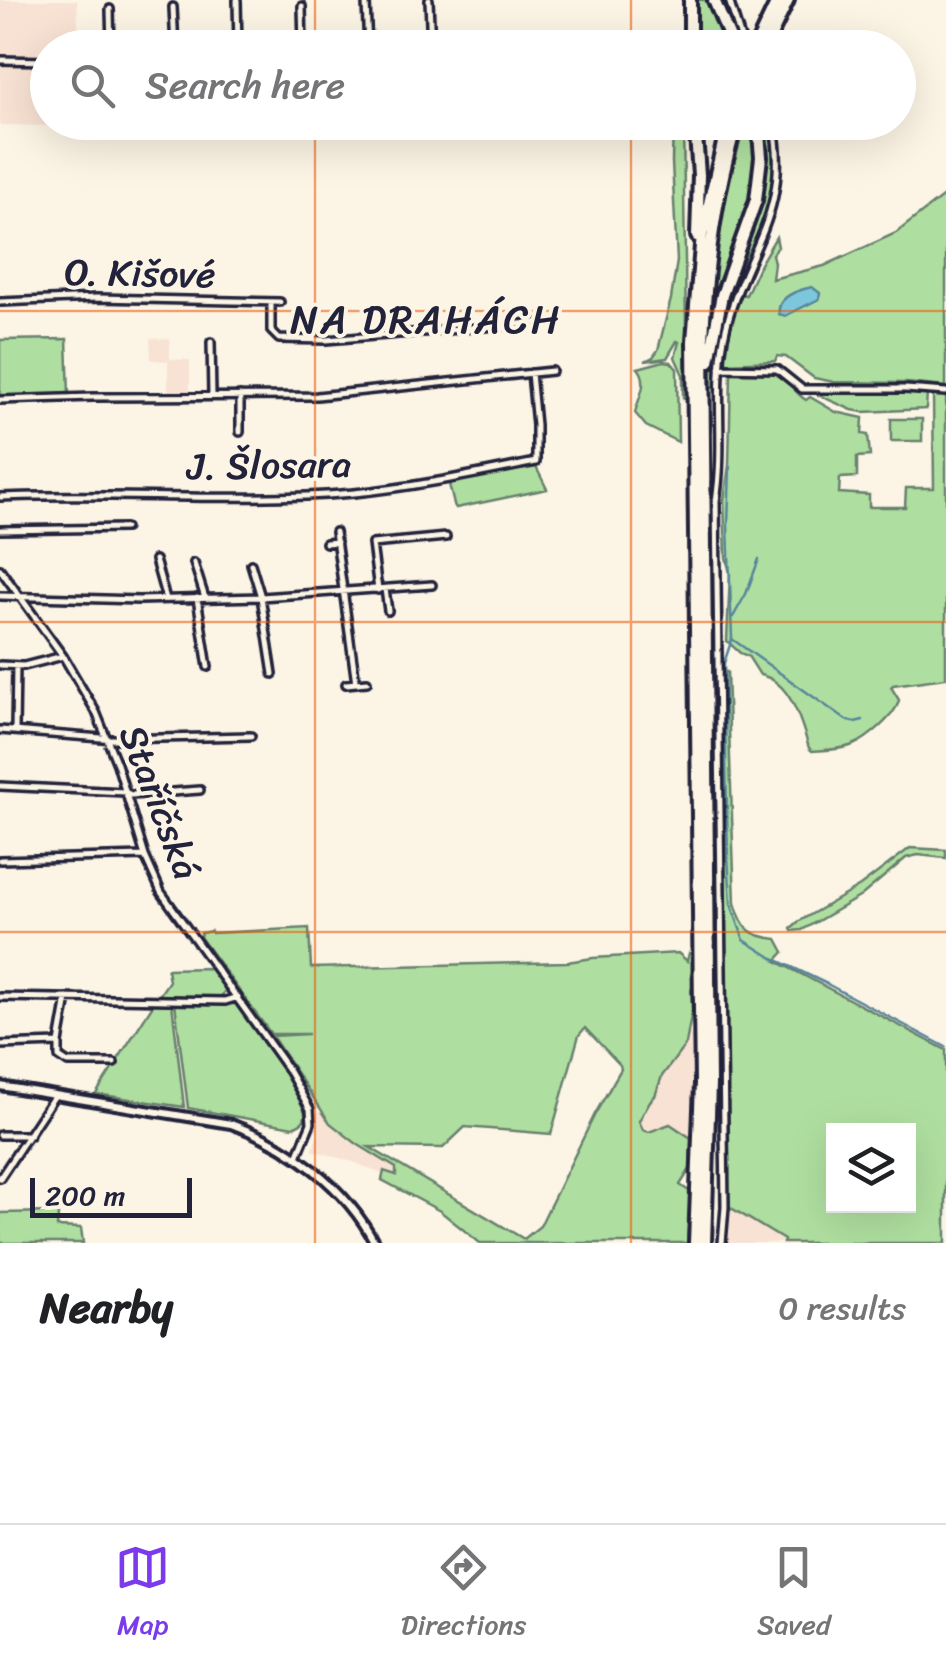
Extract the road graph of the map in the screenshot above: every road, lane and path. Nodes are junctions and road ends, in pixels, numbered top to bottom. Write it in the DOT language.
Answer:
graph roads {
  1 [pos="237,0"];
  2 [pos="429,0"];
  3 [pos="690,0"];
  4 [pos="714,0"];
  5 [pos="729,0"];
  6 [pos="778,0"];
  7 [pos="788,0"];
  8 [pos="366,4"];
  9 [pos="302,6"];
  10 [pos="173,7"];
  11 [pos="110,9"];
  12 [pos="111,30"];
  13 [pos="174,30"];
  14 [pos="238,30"];
  15 [pos="303,30"];
  16 [pos="367,30"];
  17 [pos="430,30"];
  18 [pos="690,30"];
  19 [pos="729,30"];
  20 [pos="737,30"];
  21 [pos="764,30"];
  22 [pos="774,30"];
  23 [pos="0,60"];
  24 [pos="30,61"];
  25 [pos="696,140"];
  26 [pos="723,140"];
  27 [pos="732,140"];
  28 [pos="760,140"];
  29 [pos="776,140"];
  30 [pos="697,284"];
  31 [pos="0,302"];
  32 [pos="270,302"];
  33 [pos="280,302"];
  34 [pos="544,322"];
  35 [pos="211,342"];
  36 [pos="720,368"];
  37 [pos="552,371"];
  38 [pos="530,374"];
  39 [pos="946,392"];
  40 [pos="212,396"];
  41 [pos="240,396"];
  42 [pos="0,400"];
  43 [pos="704,427"];
  44 [pos="240,432"];
  45 [pos="0,497"];
  46 [pos="125,528"];
  47 [pos="0,530"];
  48 [pos="335,532"];
  49 [pos="446,536"];
  50 [pos="336,542"];
  51 [pos="326,543"];
  52 [pos="155,560"];
  53 [pos="194,563"];
  54 [pos="251,564"];
  55 [pos="0,569"];
  56 [pos="432,585"];
  57 [pos="381,589"];
  58 [pos="344,592"];
  59 [pos="0,596"];
  60 [pos="20,596"];
  61 [pos="260,597"];
  62 [pos="201,598"];
  63 [pos="166,599"];
  64 [pos="388,611"];
  65 [pos="63,656"];
  66 [pos="0,665"];
  67 [pos="16,666"];
  68 [pos="208,666"];
  69 [pos="273,674"];
  70 [pos="366,682"];
  71 [pos="356,683"];
  72 [pos="346,684"];
  73 [pos="0,730"];
  74 [pos="15,731"];
  75 [pos="252,736"];
  76 [pos="108,738"];
  77 [pos="0,786"];
  78 [pos="200,790"];
  79 [pos="125,792"];
  80 [pos="145,856"];
  81 [pos="0,860"];
  82 [pos="0,997"];
  83 [pos="238,997"];
  84 [pos="67,998"];
  85 [pos="59,1044"];
  86 [pos="0,1045"];
  87 [pos="114,1063"];
  88 [pos="0,1086"];
  89 [pos="55,1095"];
  90 [pos="0,1135"];
  91 [pos="30,1135"];
  92 [pos="298,1158"];
  93 [pos="0,1178"];
  94 [pos="376,1243"];
  95 [pos="695,1243"];
  96 [pos="705,1243"];
  97 [pos="722,1243"];
  1 -- 14 [label="street"];
  2 -- 17 [label="street"];
  3 -- 18 [label="highway"];
  4 -- 19 [label="highway"];
  5 -- 20 [label="street"];
  6 -- 21 [label="highway"];
  7 -- 22 [label="highway"];
  8 -- 16 [label="street"];
  9 -- 15 [label="street"];
  10 -- 13 [label="street"];
  11 -- 12 [label="street"];
  23 -- 24 [label="street"];
  25 -- 30 [label="highway"];
  26 -- 30 [label="highway"];
  27 -- 43 [label="highway"];
  28 -- 43 [label="highway"];
  29 -- 36 [label="street"];
  30 -- 95 [label="highway"];
  31 -- 32 [label="street, O. Kišové"];
  32 -- 33 [label="street, O. Kišové"];
  32 -- 34 [label="street"];
  35 -- 40 [label="street"];
  36 -- 39 [label="street"];
  36 -- 97 [label="street"];
  37 -- 38 [label="street"];
  38 -- 41 [label="street"];
  38 -- 45 [label="street, J. Šlosara"];
  40 -- 41 [label="street"];
  40 -- 42 [label="street"];
  41 -- 44 [label="street"];
  43 -- 96 [label="highway"];
  46 -- 47 [label="street"];
  48 -- 50 [label="street"];
  49 -- 57 [label="street"];
  50 -- 51 [label="street"];
  50 -- 58 [label="street"];
  52 -- 63 [label="street"];
  53 -- 62 [label="street"];
  54 -- 61 [label="street"];
  55 -- 60 [label="street, Staříčská"];
  56 -- 57 [label="street"];
  57 -- 58 [label="street"];
  57 -- 64 [label="street"];
  58 -- 61 [label="street"];
  58 -- 71 [label="street"];
  59 -- 60 [label="street"];
  60 -- 63 [label="street"];
  60 -- 65 [label="street, Staříčská"];
  61 -- 62 [label="street"];
  61 -- 69 [label="street"];
  62 -- 63 [label="street"];
  62 -- 68 [label="street"];
  65 -- 67 [label="street"];
  65 -- 76 [label="street, Staříčská"];
  66 -- 67 [label="street"];
  67 -- 74 [label="street"];
  70 -- 71 [label="street"];
  71 -- 72 [label="street"];
  73 -- 74 [label="street"];
  74 -- 76 [label="street"];
  75 -- 76 [label="street"];
  76 -- 79 [label="street, Staříčská"];
  77 -- 79 [label="street"];
  78 -- 79 [label="street"];
  79 -- 80 [label="street, Staříčská"];
  80 -- 81 [label="street"];
  80 -- 83 [label="street, Staříčská"];
  82 -- 84 [label="street"];
  83 -- 84 [label="street"];
  83 -- 92 [label="street, Staříčská"];
  84 -- 85 [label="street"];
  85 -- 86 [label="street"];
  85 -- 87 [label="street"];
  88 -- 89 [label="street"];
  89 -- 91 [label="street"];
  89 -- 92 [label="street"];
  90 -- 91 [label="street"];
  91 -- 93 [label="street"];
  92 -- 94 [label="street"];
}
